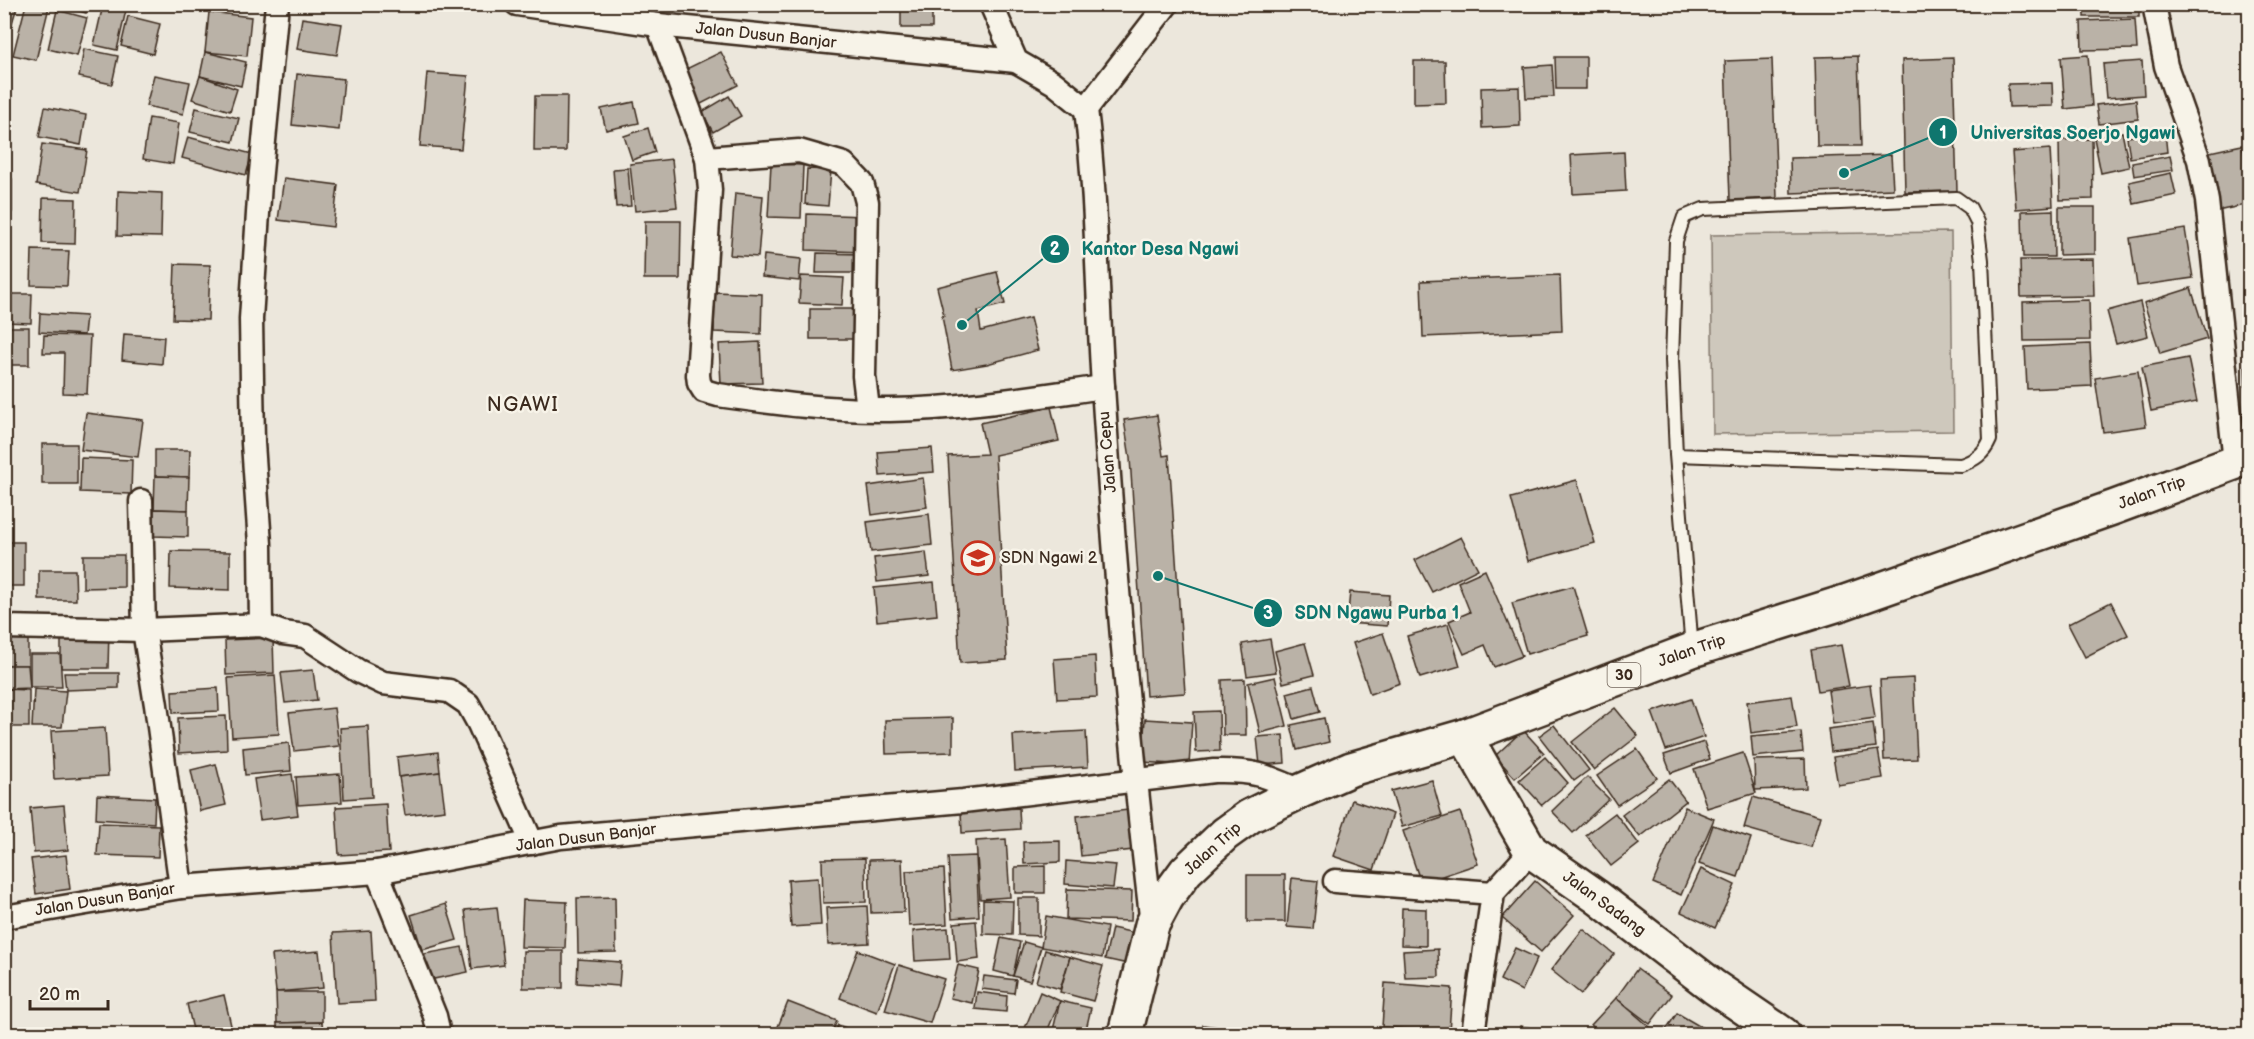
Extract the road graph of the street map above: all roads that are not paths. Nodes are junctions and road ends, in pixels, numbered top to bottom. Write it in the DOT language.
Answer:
graph roads {
  1 [pos="277,4"];
  2 [pos="518,4"];
  3 [pos="992,4"];
  4 [pos="1167,4"];
  5 [pos="2154,4"];
  6 [pos="658,25"];
  7 [pos="1016,61"];
  8 [pos="1086,110"];
  9 [pos="707,158"];
  10 [pos="1103,387"];
  11 [pos="868,409"];
  12 [pos="1676,455"];
  13 [pos="2242,460"];
  14 [pos="141,501"];
  15 [pos="261,625"];
  16 [pos="4,627"];
  17 [pos="144,630"];
  18 [pos="1692,650"];
  19 [pos="1465,736"];
  20 [pos="1135,780"];
  21 [pos="1301,791"];
  22 [pos="532,843"];
  23 [pos="1531,851"];
  24 [pos="377,872"];
  25 [pos="1335,881"];
  26 [pos="181,887"];
  27 [pos="1493,893"];
  28 [pos="4,917"];
  29 [pos="1152,926"];
  30 [pos="439,1035"];
  31 [pos="1125,1035"];
  32 [pos="1473,1035"];
  33 [pos="1783,1035"];
  1 -- 15 [label="street"];
  2 -- 6 [label="street, Jalan Dusun Banjar"];
  3 -- 7 [label="street"];
  4 -- 8 [label="street"];
  5 -- 13 [label="street"];
  6 -- 7 [label="street, Jalan Dusun Banjar"];
  6 -- 9 [label="street"];
  7 -- 8 [label="street"];
  8 -- 10 [label="street, Jalan Cepu"];
  9 -- 11 [label="street"];
  9 -- 11 [label="street"];
  10 -- 11 [label="street"];
  10 -- 20 [label="street, Jalan Cepu"];
  12 -- 12 [label="lane"];
  12 -- 18 [label="lane"];
  13 -- 18 [label="main road, Jalan Trip / 30"];
  14 -- 17 [label="street"];
  15 -- 17 [label="street"];
  15 -- 22 [label="street"];
  16 -- 17 [label="street"];
  17 -- 26 [label="street"];
  18 -- 19 [label="main road, Jalan Trip / 30"];
  19 -- 21 [label="main road, Jalan Trip / 30"];
  19 -- 23 [label="main road, Jalan Sadang"];
  20 -- 21 [label="street, Jalan Dusun Banjar"];
  20 -- 22 [label="street, Jalan Dusun Banjar"];
  20 -- 29 [label="street, Jalan Cepu"];
  21 -- 29 [label="main road, Jalan Trip / 30"];
  22 -- 24 [label="street, Jalan Dusun Banjar"];
  23 -- 27 [label="street"];
  23 -- 33 [label="main road, Jalan Sadang"];
  24 -- 26 [label="street, Jalan Dusun Banjar"];
  24 -- 30 [label="street"];
  25 -- 27 [label="street"];
  26 -- 28 [label="street, Jalan Dusun Banjar"];
  27 -- 32 [label="street"];
  29 -- 31 [label="main road, Jalan Trip / 30"];
}
